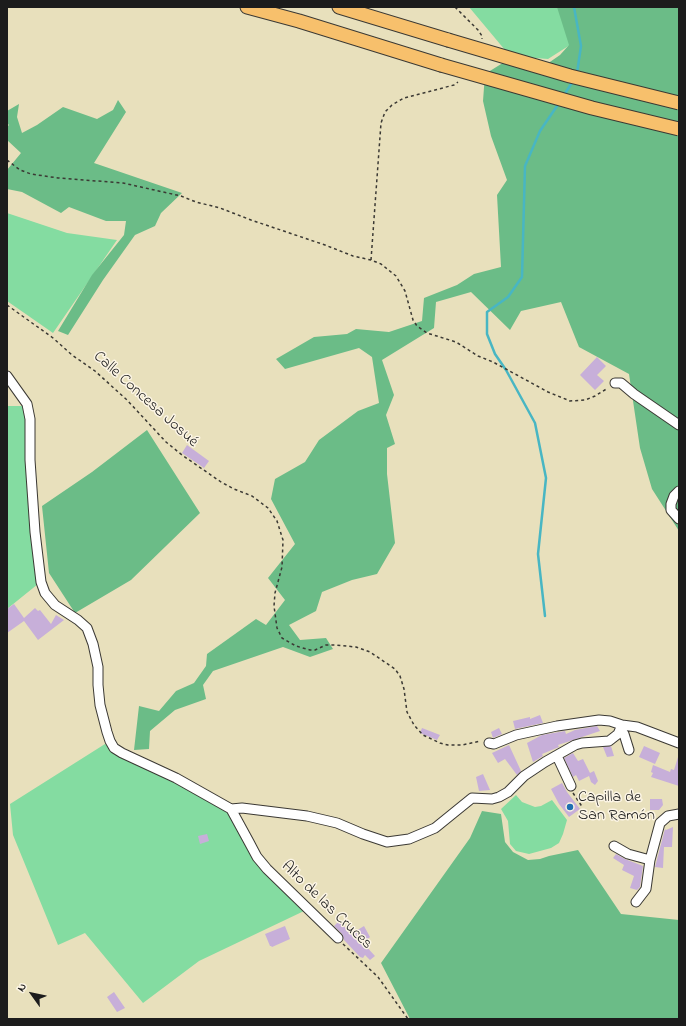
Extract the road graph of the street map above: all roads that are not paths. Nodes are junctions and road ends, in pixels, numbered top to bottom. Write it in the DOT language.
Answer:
graph roads {
  1 [pos="247,7"];
  2 [pos="339,7"];
  3 [pos="679,103"];
  4 [pos="679,129"];
  5 [pos="7,376"];
  6 [pos="615,383"];
  7 [pos="679,425"];
  8 [pos="679,490"];
  9 [pos="679,519"];
  10 [pos="621,727"];
  11 [pos="489,743"];
  12 [pos="679,743"];
  13 [pos="630,750"];
  14 [pos="557,756"];
  15 [pos="571,786"];
  16 [pos="231,809"];
  17 [pos="679,814"];
  18 [pos="614,846"];
  19 [pos="650,860"];
  20 [pos="636,902"];
  21 [pos="338,938"];
  1 -- 4 [label="highway, bridge"];
  2 -- 3 [label="highway, bridge"];
  5 -- 16 [label="street"];
  6 -- 7 [label="street"];
  8 -- 9 [label="street"];
  10 -- 11 [label="street"];
  10 -- 12 [label="street"];
  10 -- 13 [label="street"];
  10 -- 14 [label="street"];
  14 -- 15 [label="street"];
  14 -- 16 [label="street"];
  16 -- 21 [label="street, Alto de las Cruces"];
  17 -- 19 [label="street"];
  18 -- 19 [label="street"];
  19 -- 20 [label="street"];
}
